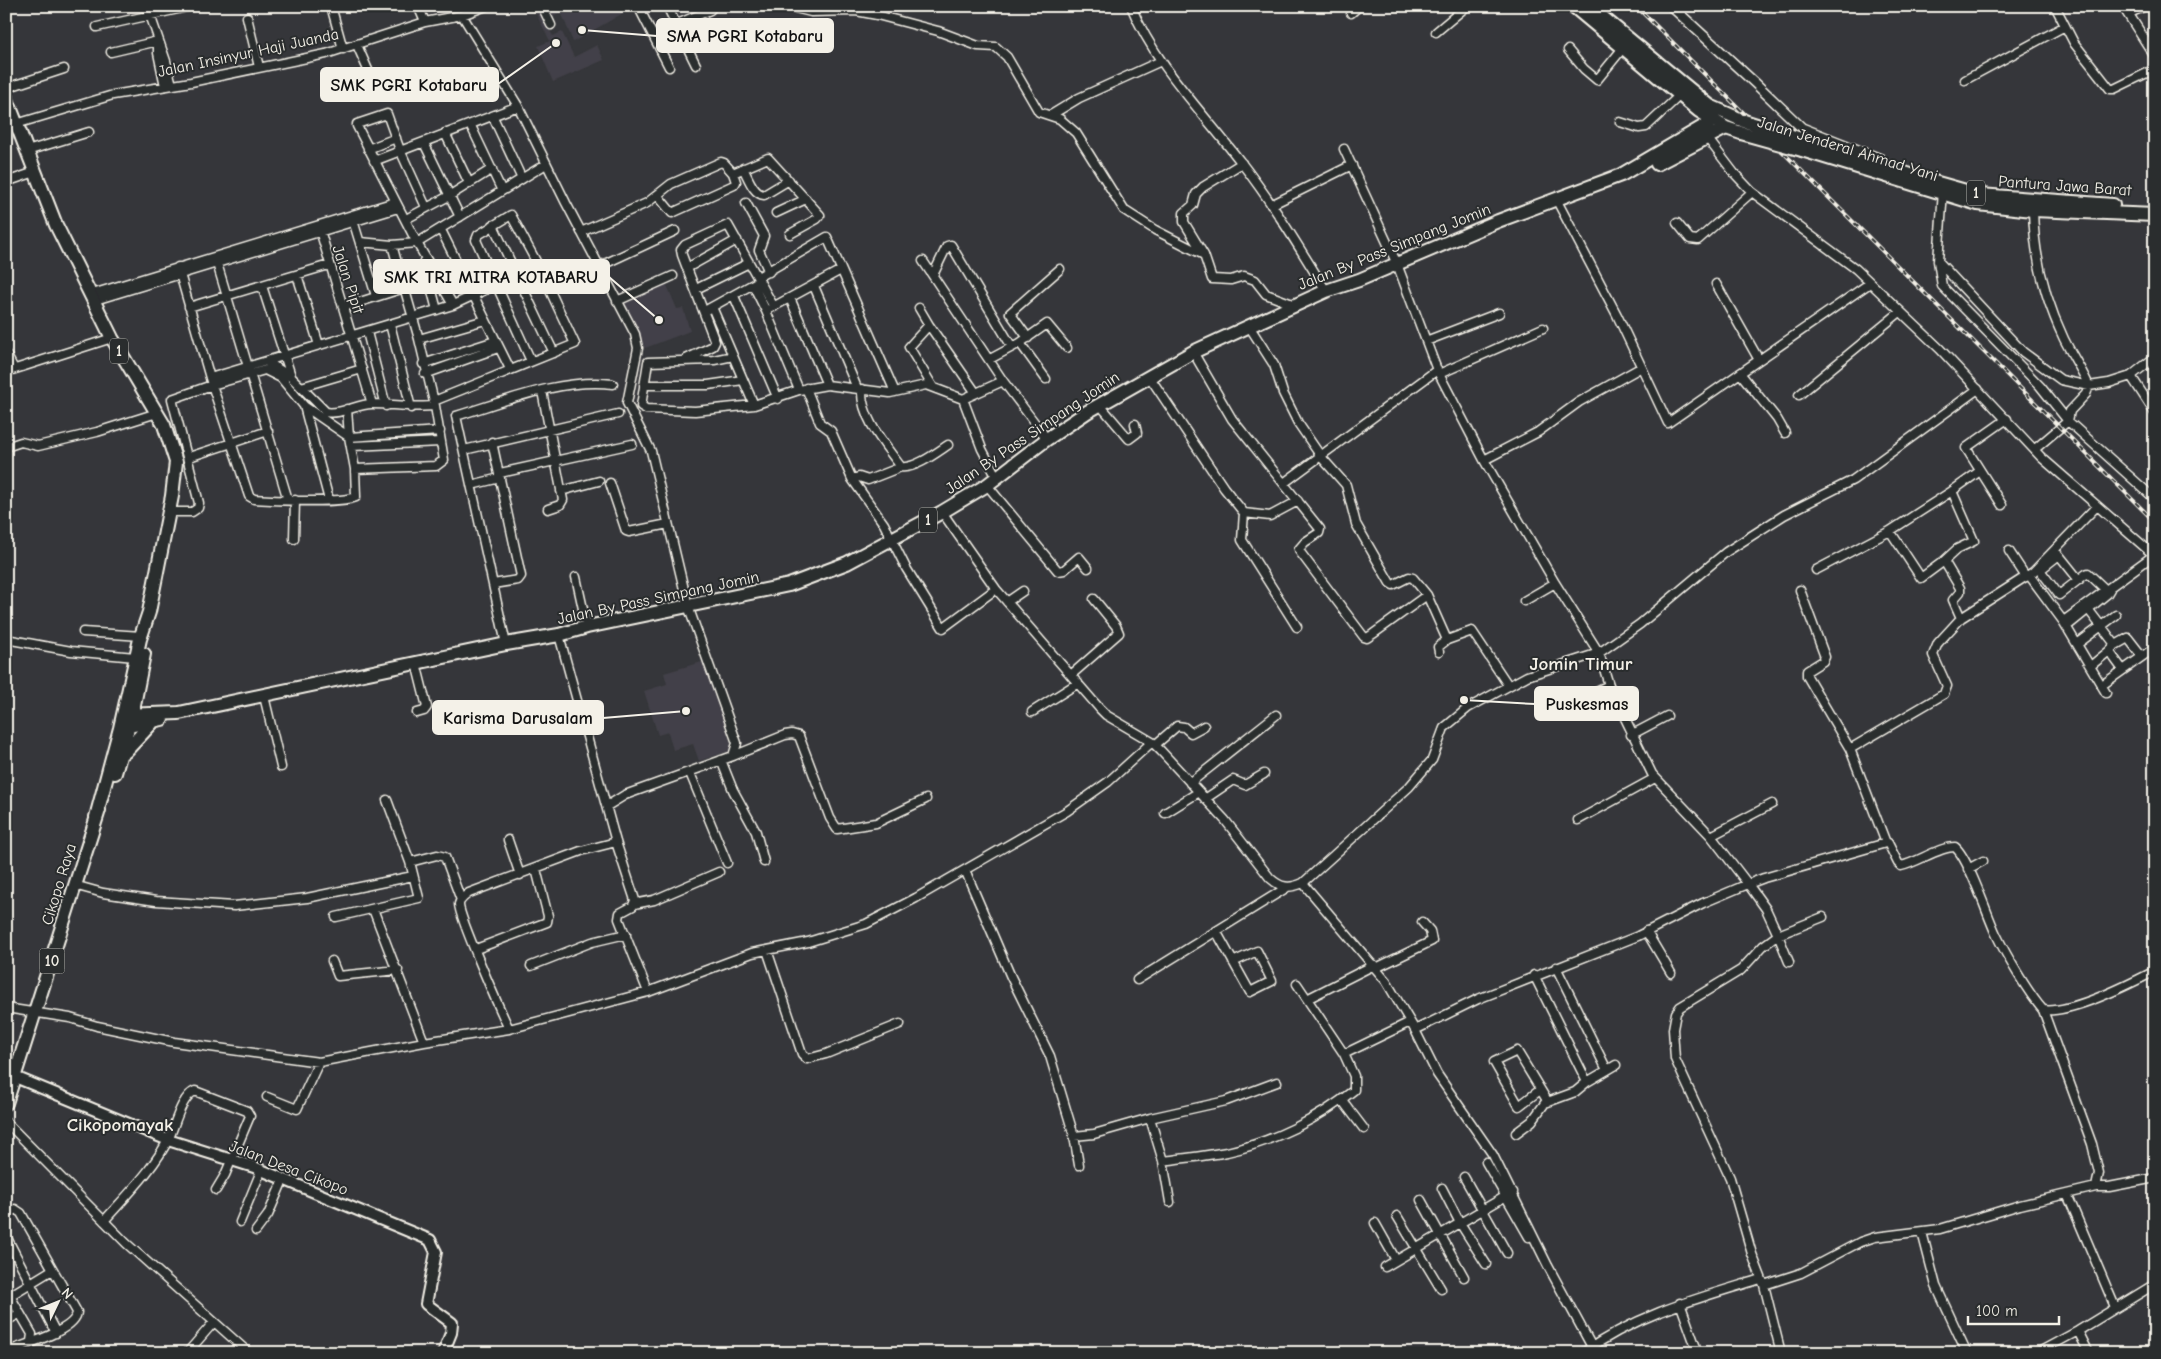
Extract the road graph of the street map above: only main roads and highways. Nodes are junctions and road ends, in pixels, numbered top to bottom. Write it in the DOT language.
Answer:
graph roads {
  1 [pos="1573,6"];
  2 [pos="1589,6"];
  3 [pos="6,97"];
  4 [pos="1699,110"];
  5 [pos="1713,121"];
  6 [pos="11,126"];
  7 [pos="1743,127"];
  8 [pos="1726,128"];
  9 [pos="1704,133"];
  10 [pos="1679,143"];
  11 [pos="1621,175"];
  12 [pos="1918,181"];
  13 [pos="1944,190"];
  14 [pos="2155,207"];
  15 [pos="2155,215"];
  16 [pos="149,612"];
  17 [pos="136,701"];
  18 [pos="153,719"];
  19 [pos="126,721"];
  20 [pos="121,757"];
  21 [pos="96,818"];
  22 [pos="15,1077"];
  23 [pos="6,1103"];
  24 [pos="443,1353"];
  1 -- 4 [label="highway, Jalan Jenderal Ahmad Yani / 1"];
  2 -- 7 [label="highway, 1"];
  3 -- 6 [label="highway, 1"];
  4 -- 5 [label="highway, Jalan Jenderal Ahmad Yani / 1"];
  4 -- 10 [label="highway"];
  5 -- 8 [label="highway, Jalan Jenderal Ahmad Yani / 1"];
  5 -- 9 [label="highway, Jalan By Pass Simpang Jomin / 1"];
  6 -- 16 [label="highway, 1"];
  7 -- 8 [label="highway, Jalan Jenderal Ahmad Yani / 1"];
  7 -- 12 [label="highway, Jalan Jenderal Ahmad Yani / 1, bridge"];
  8 -- 9 [label="highway, Jalan By Pass Simpang Jomin / 1"];
  9 -- 10 [label="highway, Jalan By Pass Simpang Jomin / 1"];
  9 -- 11 [label="highway, Jalan By Pass Simpang Jomin / 1"];
  10 -- 11 [label="highway, Jalan By Pass Simpang Jomin / 1"];
  11 -- 18 [label="highway, Jalan By Pass Simpang Jomin / 1"];
  12 -- 13 [label="highway, Pantura Jawa Barat / 1"];
  13 -- 14 [label="highway, Pantura Jawa Barat / 1"];
  13 -- 15 [label="highway, Jalan Jenderal Ahmad Yani / 1"];
  16 -- 17 [label="highway, 1"];
  16 -- 19 [label="highway, 1"];
  17 -- 18 [label="highway"];
  17 -- 19 [label="highway, 10"];
  18 -- 19 [label="highway, Jalan By Pass Simpang Jomin / 1"];
  18 -- 20 [label="highway"];
  19 -- 20 [label="highway, Cikopo Raya / 10"];
  19 -- 21 [label="highway, Cikopo Raya / 10"];
  20 -- 21 [label="highway, Cikopo Raya / 10"];
  21 -- 22 [label="highway, Cikopo Raya / 10"];
  22 -- 23 [label="highway, Cikopo Raya / 10"];
  22 -- 24 [label="main road, Jalan Desa Cikopo"];
}
